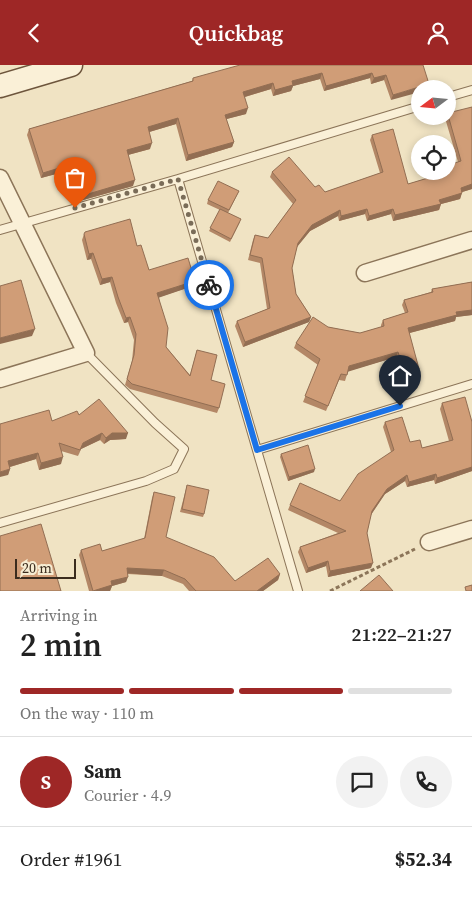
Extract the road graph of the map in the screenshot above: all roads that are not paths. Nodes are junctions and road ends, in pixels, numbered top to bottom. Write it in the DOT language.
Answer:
graph roads {
  1 [pos="71,65"];
  2 [pos="0,85"];
  3 [pos="472,90"];
  4 [pos="456,95"];
  5 [pos="411,109"];
  6 [pos="0,178"];
  7 [pos="178,179"];
  8 [pos="23,223"];
  9 [pos="0,229"];
  10 [pos="472,240"];
  11 [pos="364,273"];
  12 [pos="86,353"];
  13 [pos="0,379"];
  14 [pos="472,384"];
  15 [pos="257,450"];
  16 [pos="0,523"];
  17 [pos="472,529"];
  18 [pos="429,542"];
  19 [pos="298,591"];
  1 -- 2 [label="street"];
  3 -- 4 [label="lane"];
  5 -- 7 [label="lane"];
  6 -- 8 [label="street"];
  7 -- 8 [label="lane"];
  7 -- 15 [label="lane"];
  8 -- 9 [label="lane"];
  8 -- 12 [label="street"];
  10 -- 11 [label="street"];
  12 -- 13 [label="street"];
  12 -- 16 [label="lane"];
  14 -- 15 [label="lane"];
  15 -- 19 [label="lane"];
  17 -- 18 [label="street"];
}
